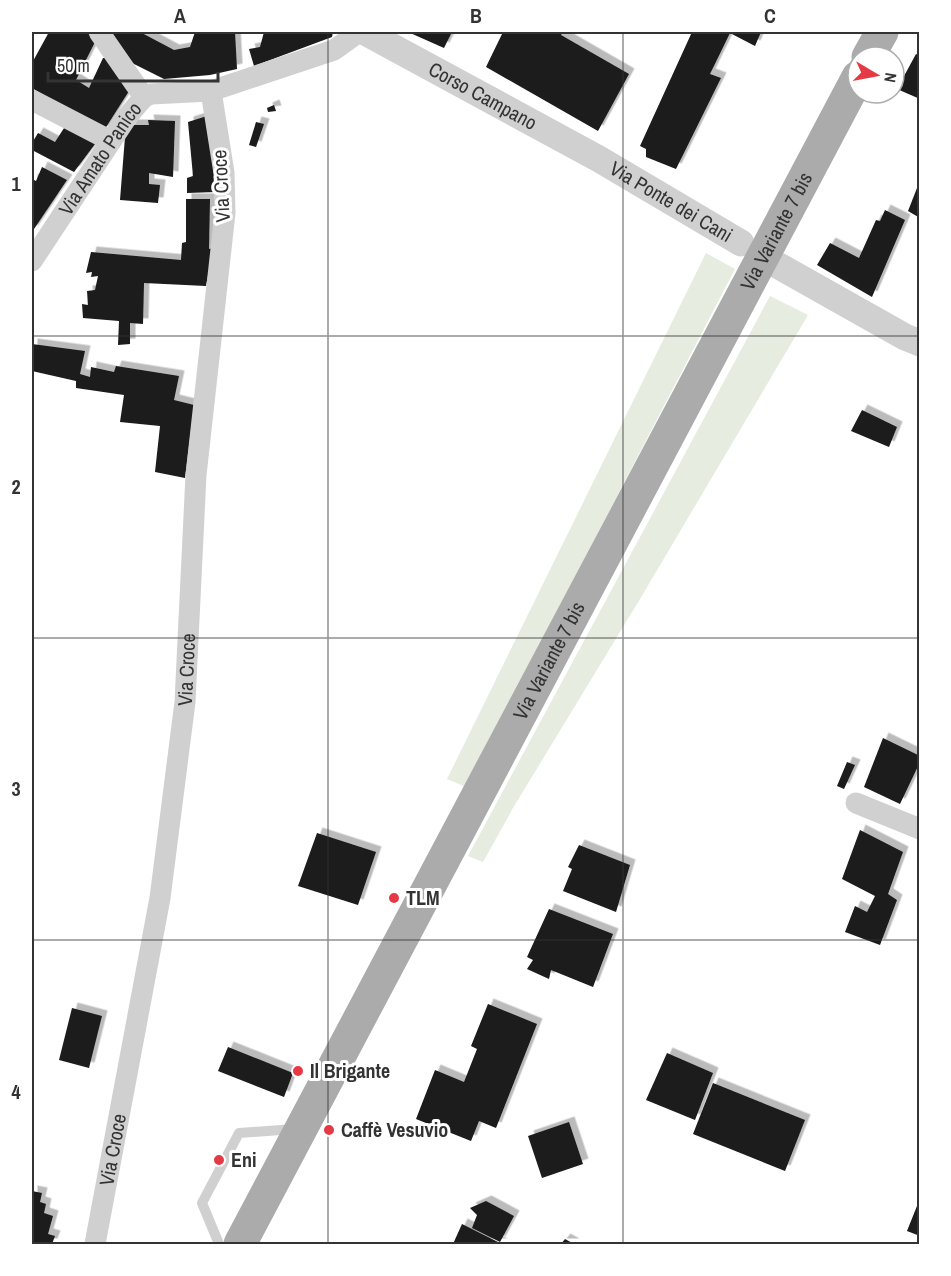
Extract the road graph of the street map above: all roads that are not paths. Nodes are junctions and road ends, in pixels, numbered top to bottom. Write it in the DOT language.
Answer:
graph roads {
  1 [pos="99,32"];
  2 [pos="359,32"];
  3 [pos="365,32"];
  4 [pos="211,90"];
  5 [pos="144,97"];
  6 [pos="846,99"];
  7 [pos="32,100"];
  8 [pos="111,141"];
  9 [pos="599,159"];
  10 [pos="741,243"];
  11 [pos="32,261"];
  12 [pos="779,266"];
  13 [pos="920,343"];
  14 [pos="856,803"];
  15 [pos="920,830"];
  16 [pos="301,1129"];
  17 [pos="95,1245"];
  18 [pos="219,1245"];
  19 [pos="240,1245"];
  1 -- 5 [label="street"];
  2 -- 4 [label="street, Via Amato Panico"];
  3 -- 9 [label="street, Corso Campano"];
  4 -- 5 [label="street, Via Amato Panico"];
  4 -- 17 [label="street, Via Croce"];
  5 -- 8 [label="street, Via Amato Panico"];
  6 -- 16 [label="main road, Via Variante 7 bis"];
  7 -- 8 [label="street"];
  8 -- 11 [label="street, Via Amato Panico"];
  9 -- 10 [label="street, Via Ponte dei Cani"];
  12 -- 13 [label="street"];
  14 -- 15 [label="street"];
  16 -- 18 [label="lane"];
  16 -- 19 [label="main road, Via Variante 7 bis"];
}
